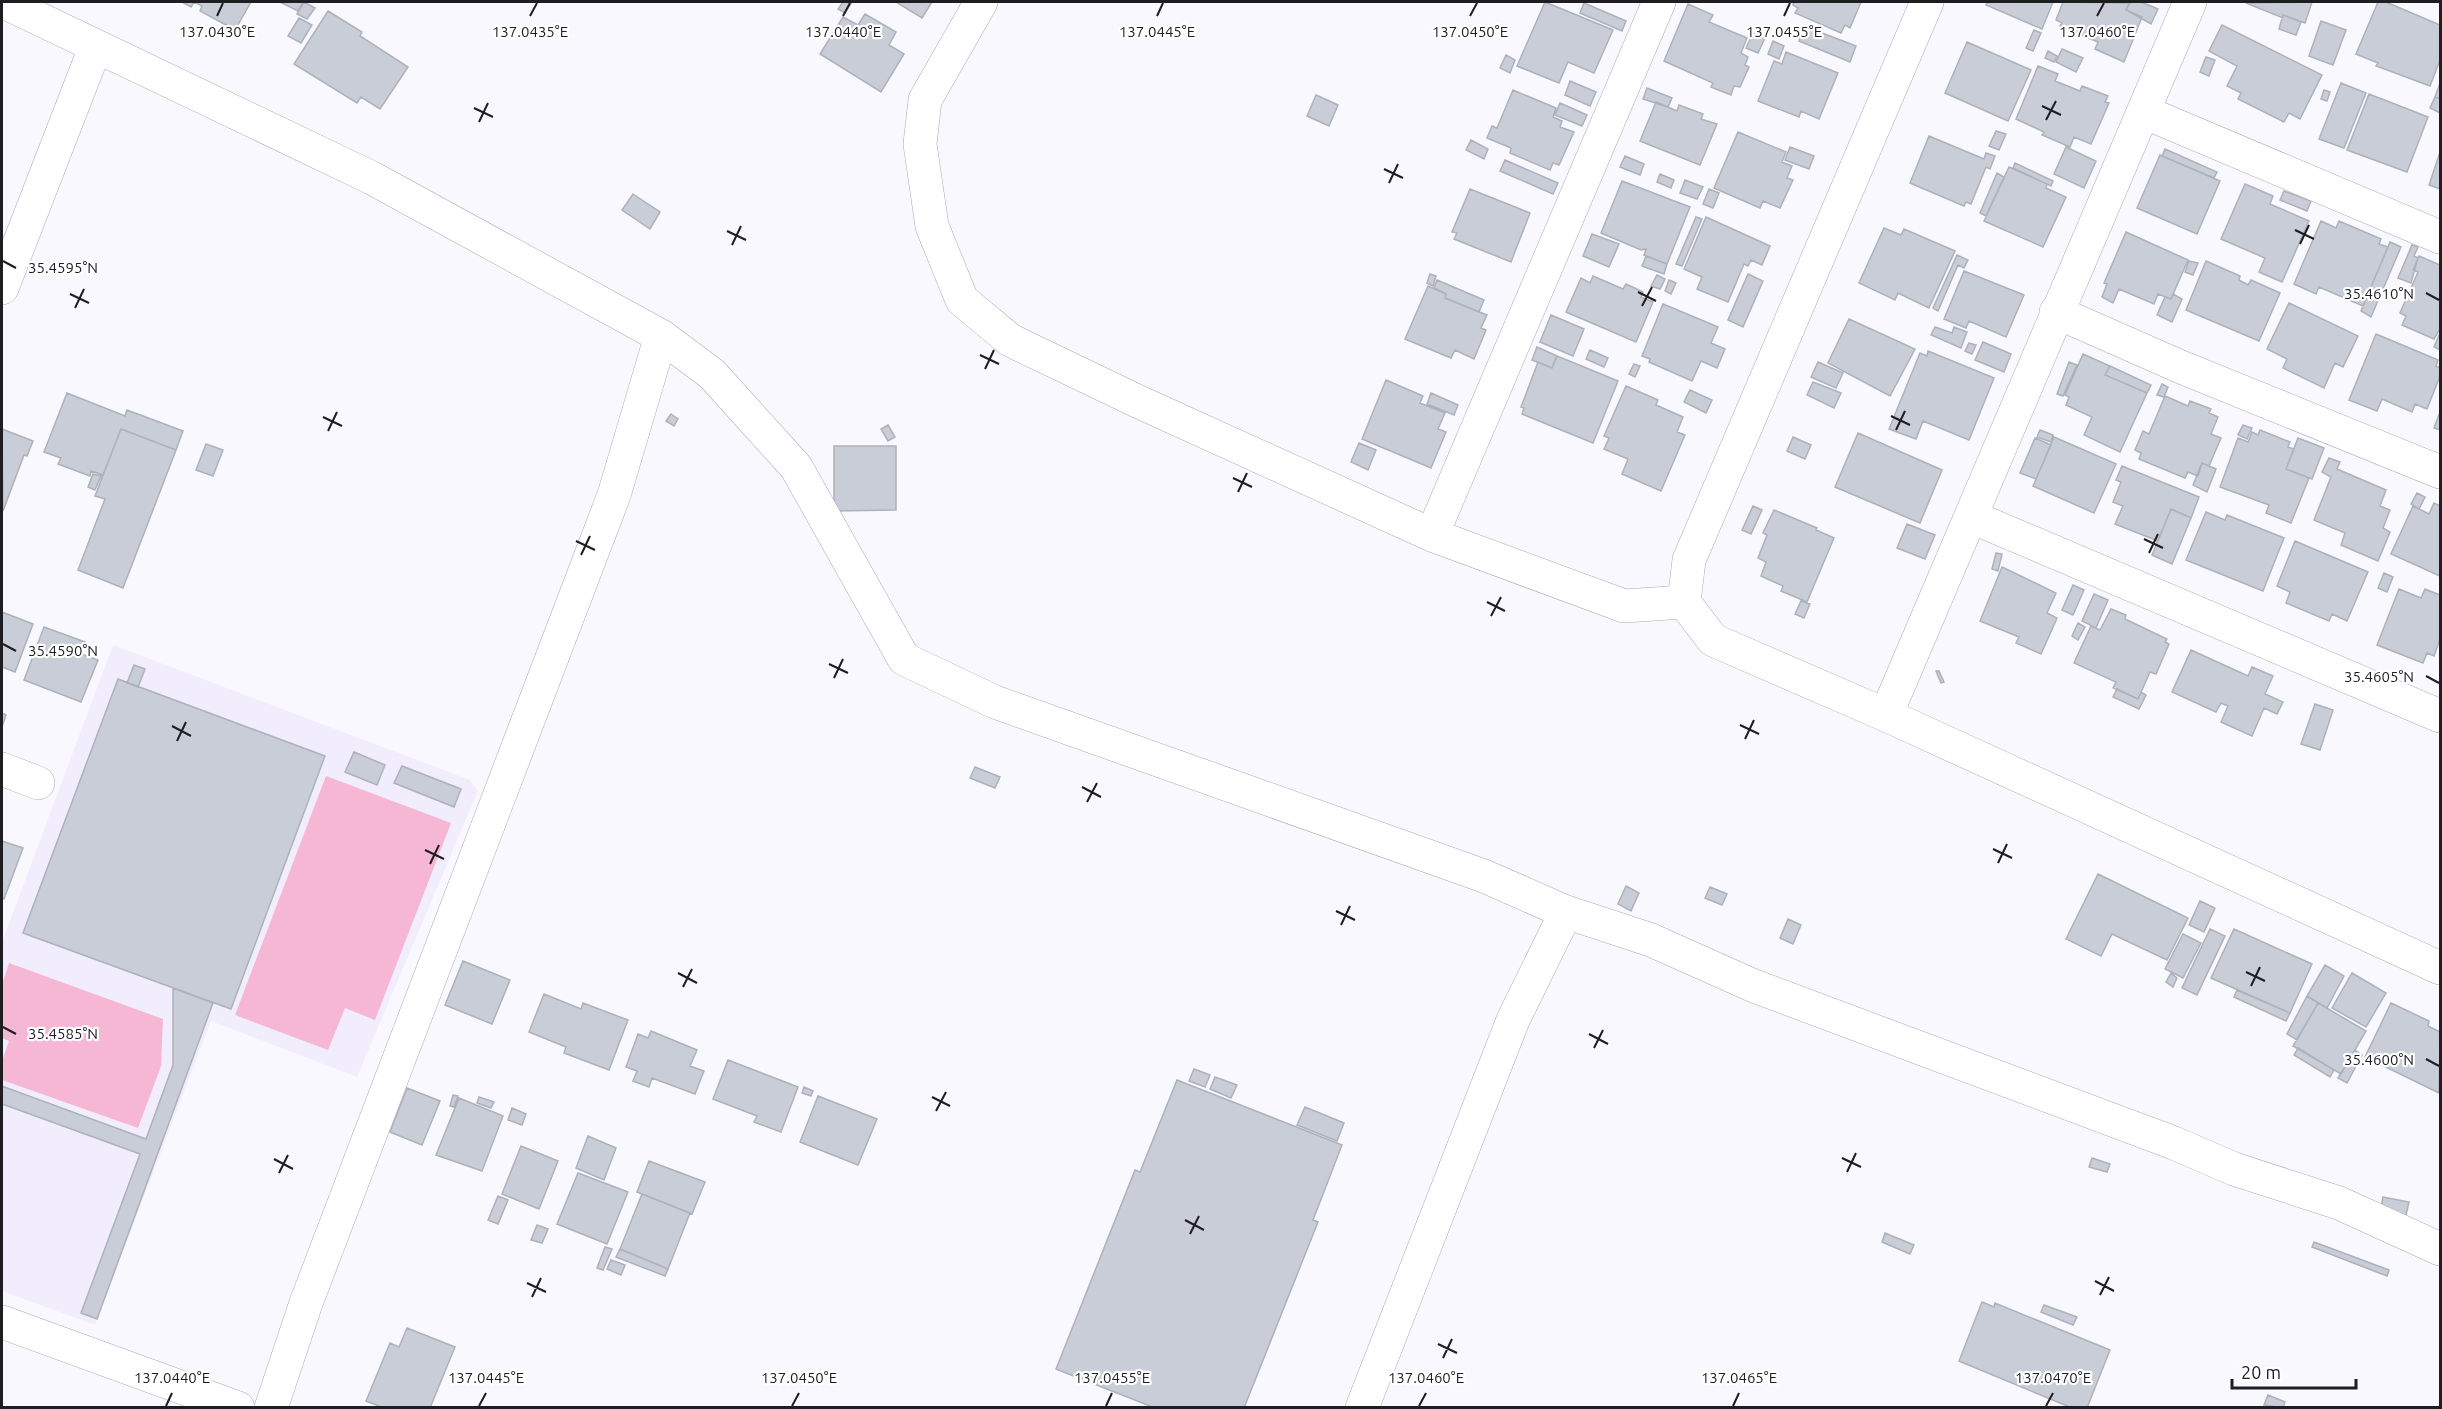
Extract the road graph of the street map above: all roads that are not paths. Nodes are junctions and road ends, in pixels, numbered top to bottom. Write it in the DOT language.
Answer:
graph roads {
  1 [pos="4,2"];
  2 [pos="981,2"];
  3 [pos="1659,2"];
  4 [pos="1927,2"];
  5 [pos="2190,2"];
  6 [pos="95,48"];
  7 [pos="2144,112"];
  8 [pos="2440,237"];
  9 [pos="2,288"];
  10 [pos="2056,312"];
  11 [pos="661,336"];
  12 [pos="2440,472"];
  13 [pos="1972,517"];
  14 [pos="1432,535"];
  15 [pos="1684,602"];
  16 [pos="1886,715"];
  17 [pos="2440,716"];
  18 [pos="2,769"];
  19 [pos="38,783"];
  20 [pos="1566,912"];
  21 [pos="2440,968"];
  22 [pos="2440,1249"];
  23 [pos="2,1322"];
  24 [pos="238,1407"];
  25 [pos="271,1407"];
  26 [pos="1362,1407"];
  1 -- 6 [label="street"];
  2 -- 14 [label="street"];
  3 -- 14 [label="street"];
  4 -- 15 [label="street"];
  5 -- 7 [label="street"];
  6 -- 9 [label="street"];
  6 -- 11 [label="street"];
  7 -- 8 [label="street"];
  7 -- 10 [label="street"];
  10 -- 12 [label="street"];
  10 -- 13 [label="street"];
  11 -- 20 [label="street"];
  11 -- 25 [label="street"];
  13 -- 16 [label="street"];
  13 -- 17 [label="street"];
  14 -- 15 [label="street"];
  15 -- 16 [label="street"];
  16 -- 21 [label="street"];
  18 -- 19 [label="street"];
  20 -- 22 [label="street"];
  20 -- 26 [label="street"];
  23 -- 24 [label="street"];
}
